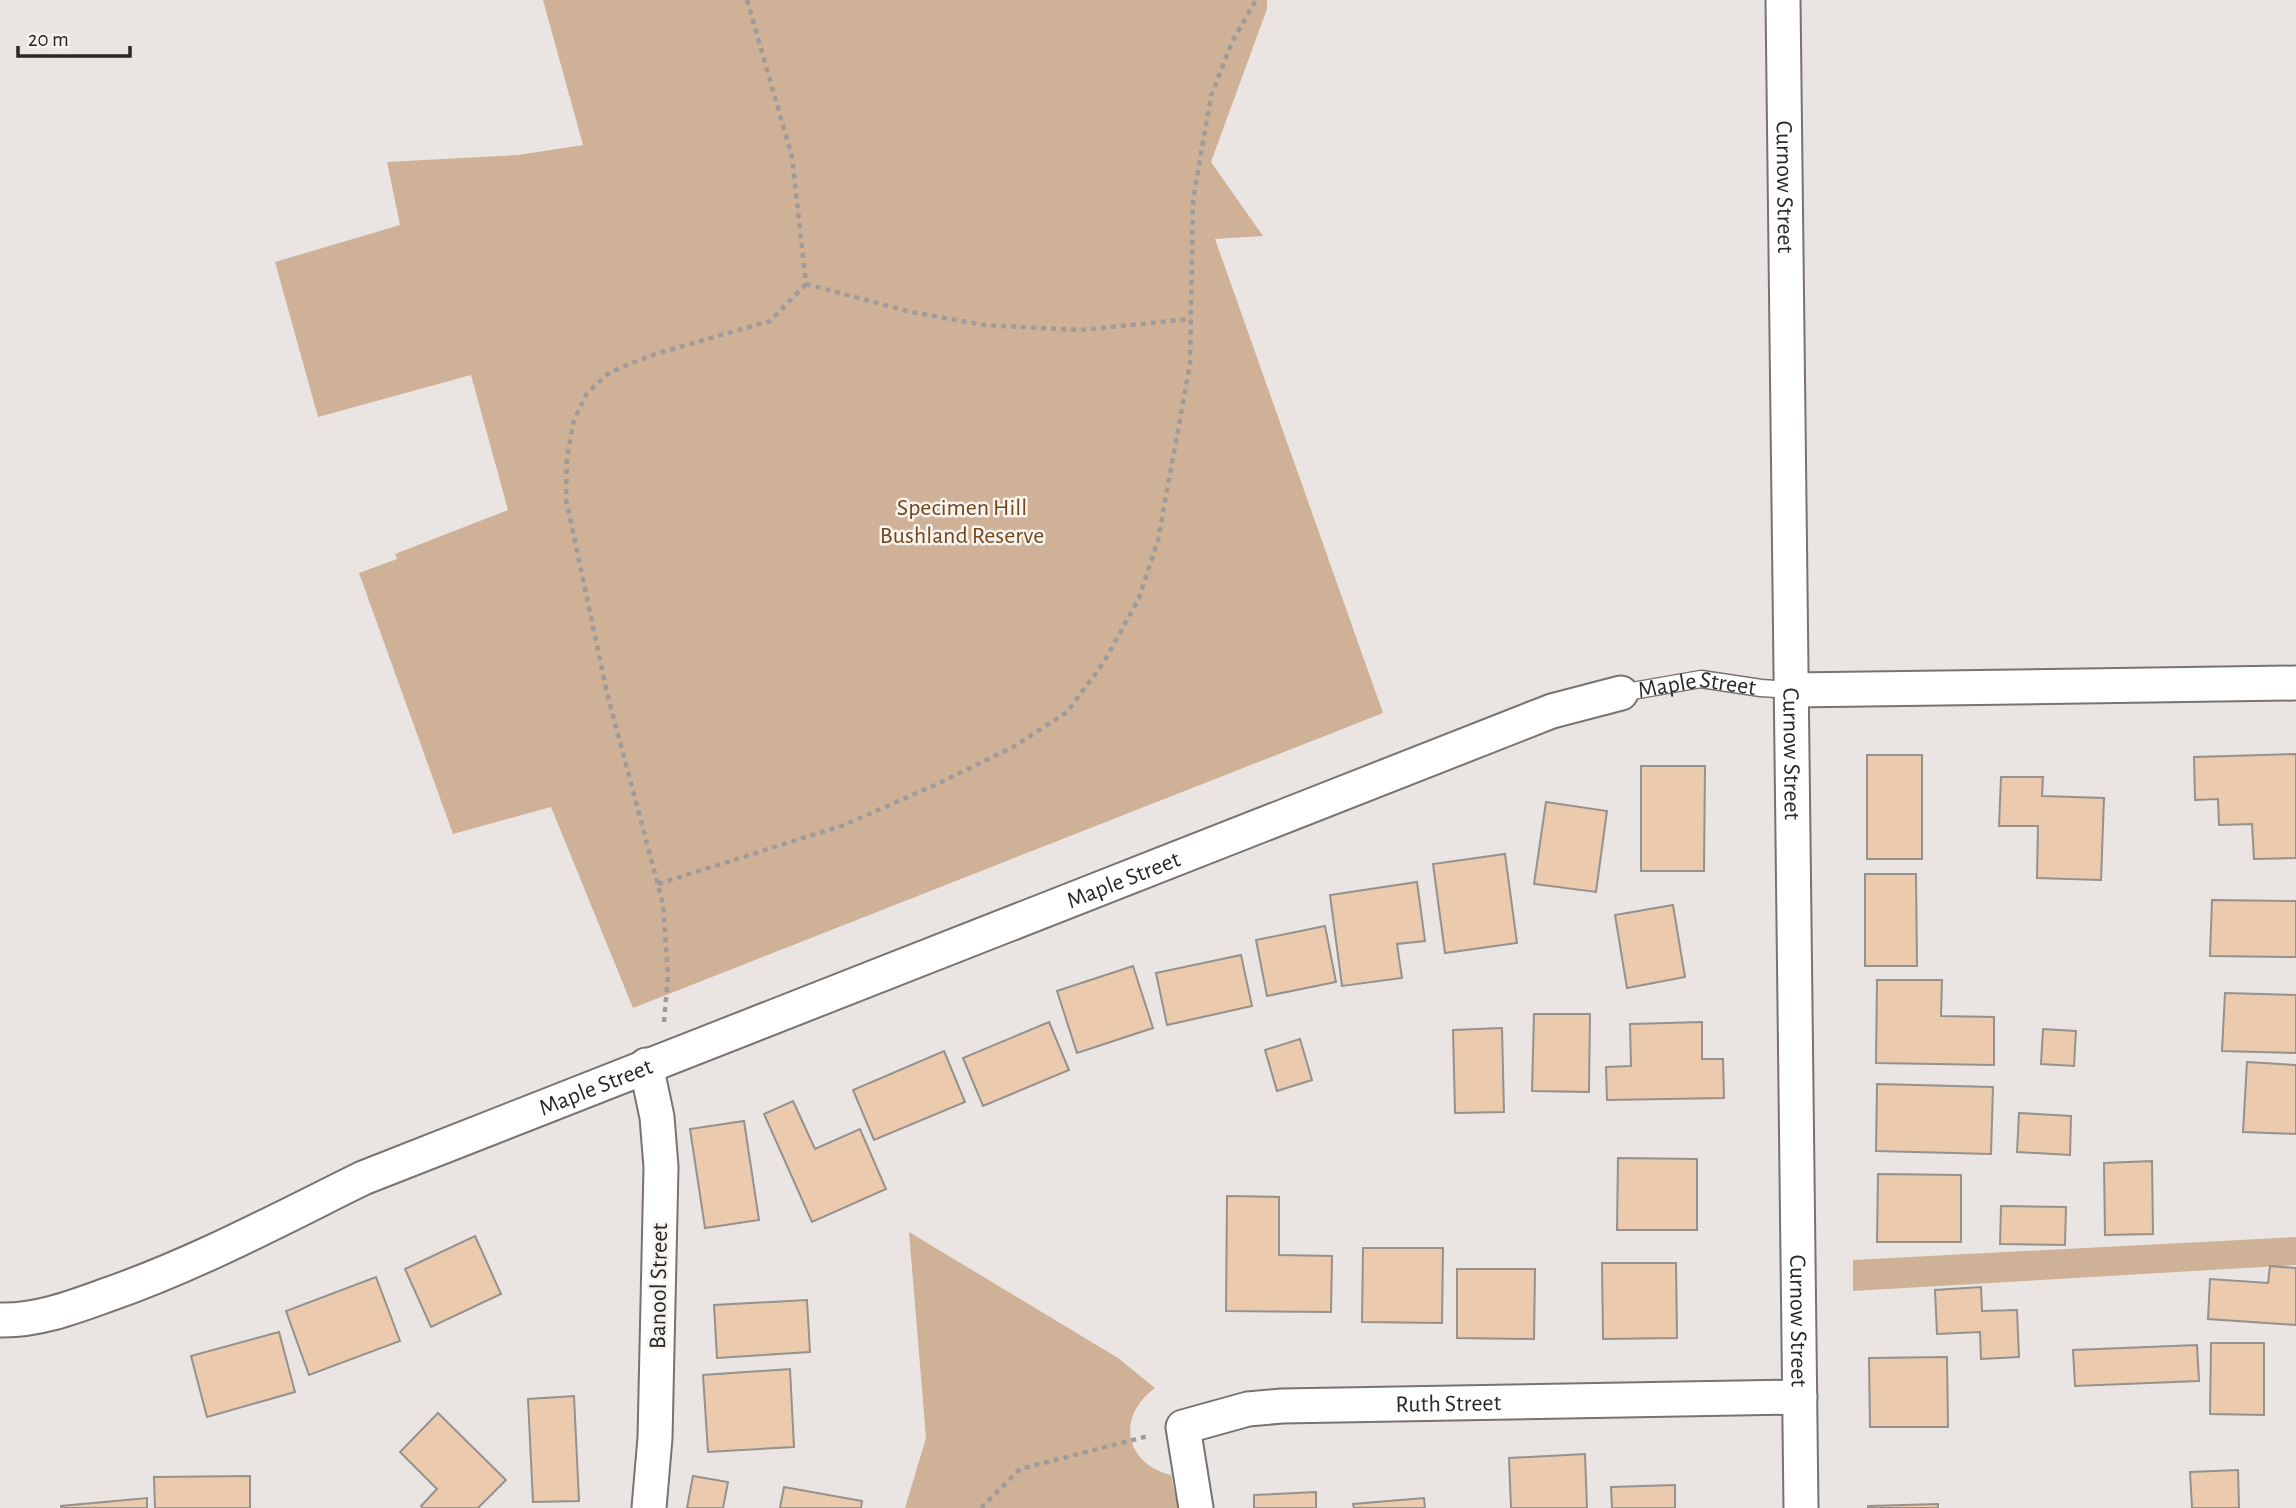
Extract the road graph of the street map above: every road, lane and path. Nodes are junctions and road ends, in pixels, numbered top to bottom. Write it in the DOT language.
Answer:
graph roads {
  1 [pos="747,0"];
  2 [pos="1256,0"];
  3 [pos="1783,0"];
  4 [pos="806,284"];
  5 [pos="1191,319"];
  6 [pos="2296,683"];
  7 [pos="1792,690"];
  8 [pos="1621,693"];
  9 [pos="658,884"];
  10 [pos="653,1063"];
  11 [pos="0,1320"];
  12 [pos="1800,1397"];
  13 [pos="1183,1427"];
  14 [pos="649,1508"];
  15 [pos="981,1508"];
  16 [pos="1196,1508"];
  17 [pos="1801,1508"];
  1 -- 4 [label="path"];
  2 -- 5 [label="path"];
  3 -- 7 [label="street, Curnow Street"];
  4 -- 5 [label="path"];
  4 -- 9 [label="path"];
  5 -- 9 [label="path"];
  6 -- 7 [label="street, Maple Street"];
  7 -- 8 [label="lane, Maple Street"];
  7 -- 12 [label="street, Curnow Street"];
  8 -- 10 [label="street, Maple Street"];
  9 -- 10 [label="path"];
  10 -- 11 [label="street, Maple Street"];
  10 -- 14 [label="street, Banool Street"];
  12 -- 13 [label="street, Ruth Street"];
  12 -- 17 [label="street, Curnow Street"];
  13 -- 15 [label="path"];
  13 -- 16 [label="street"];
}
